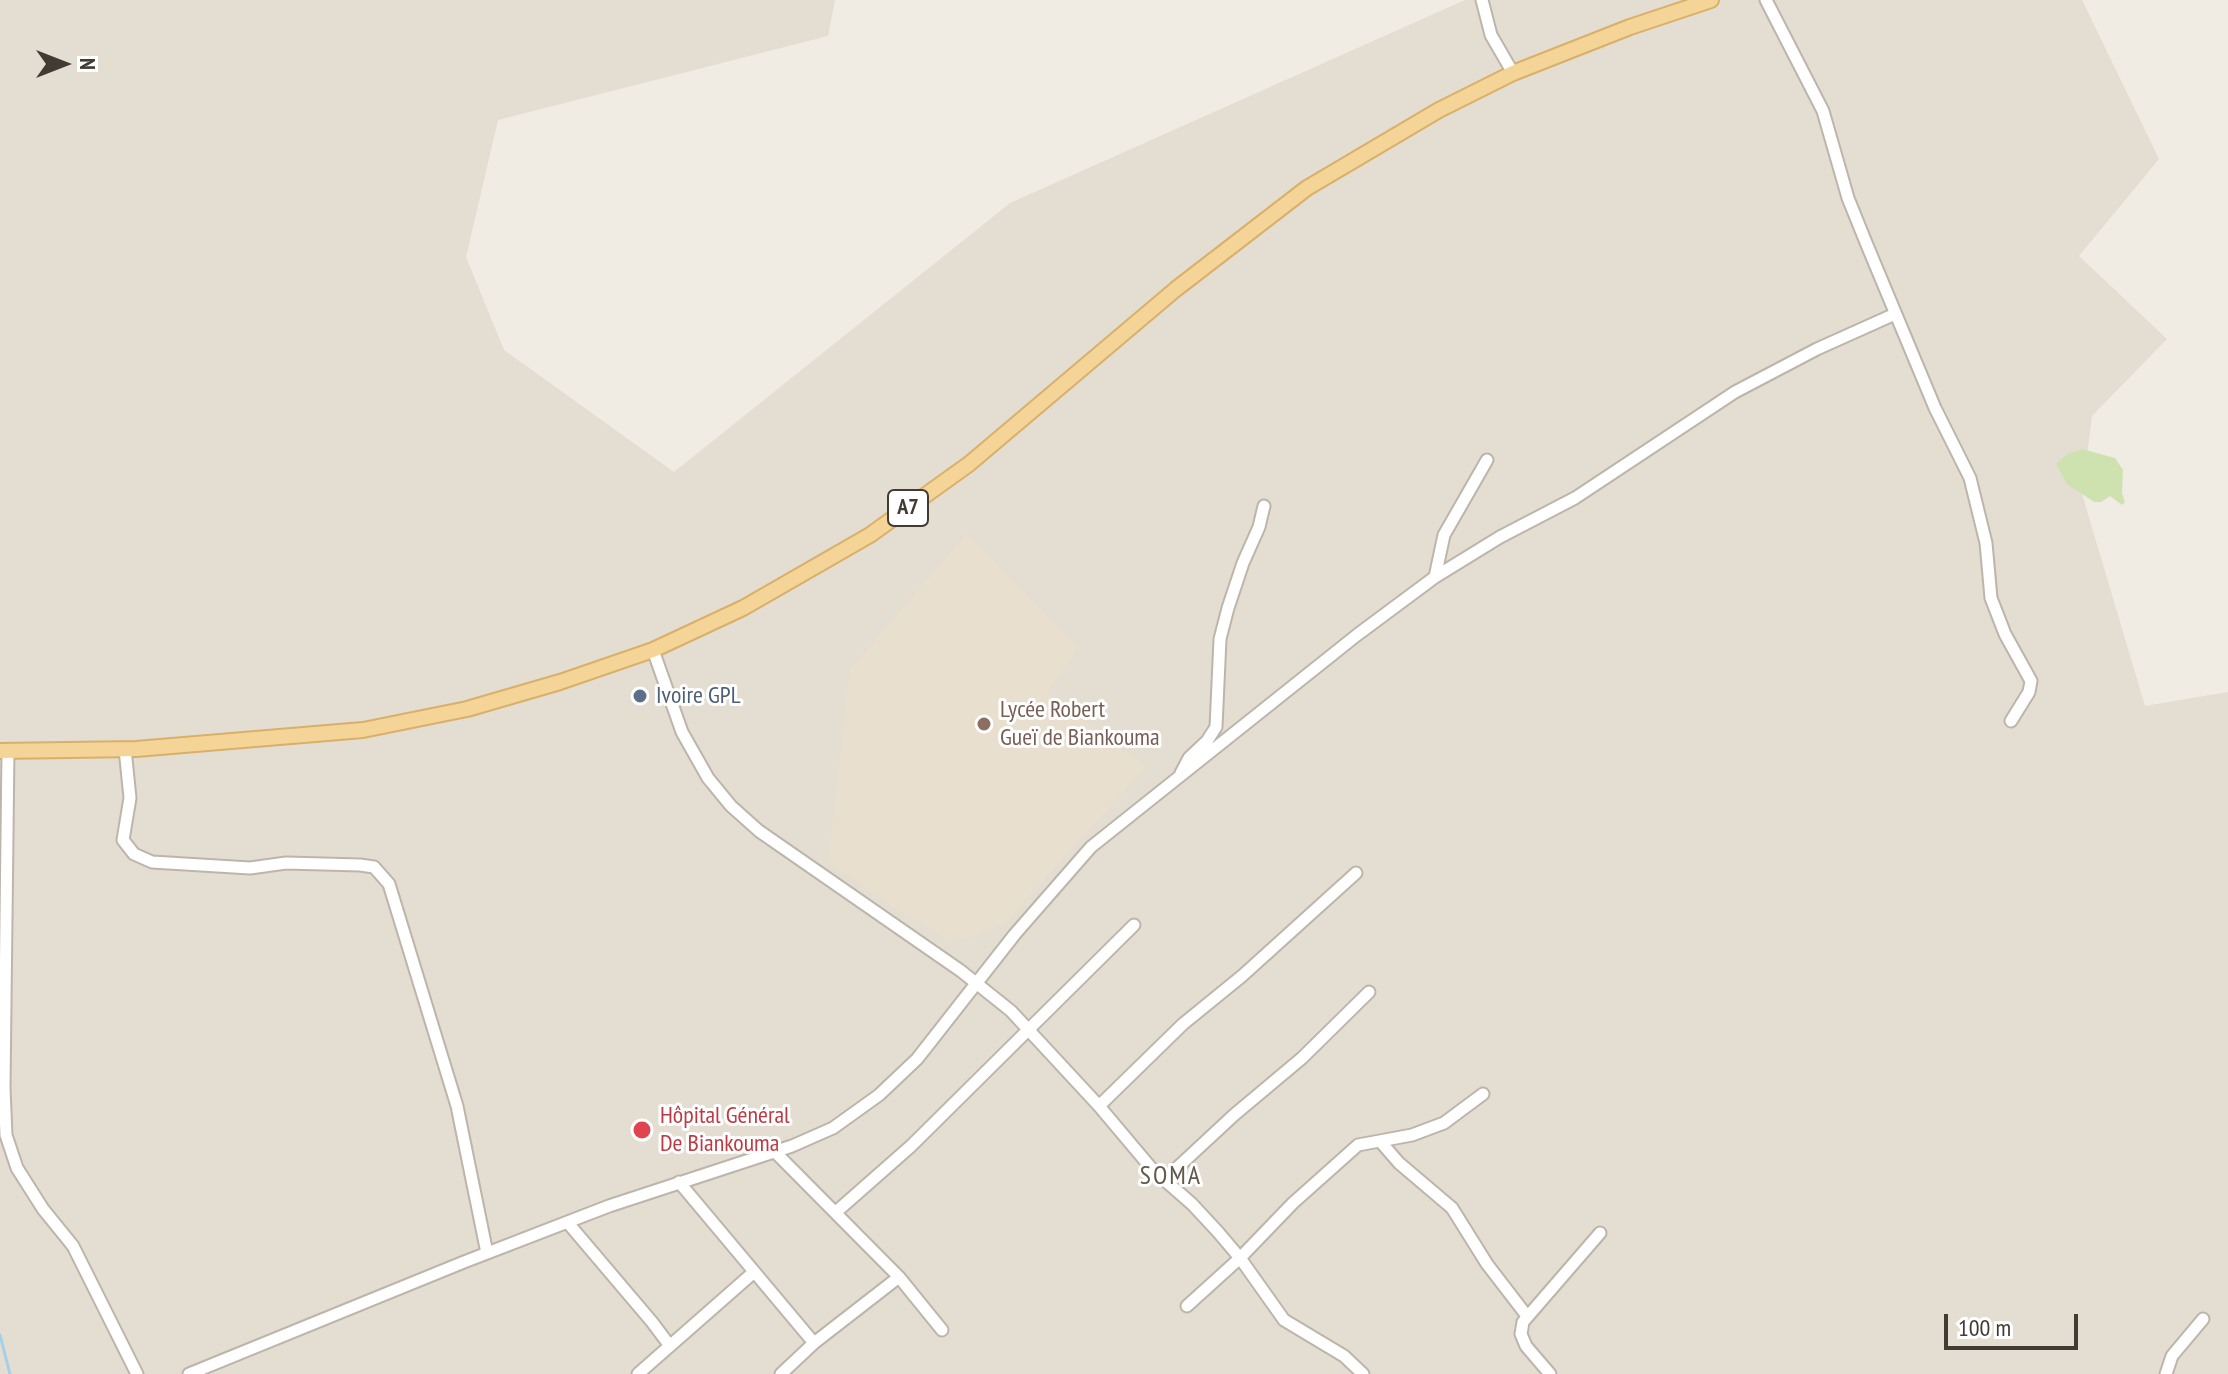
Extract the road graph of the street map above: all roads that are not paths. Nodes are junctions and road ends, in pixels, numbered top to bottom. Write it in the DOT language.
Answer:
graph roads {
  1 [pos="1482,0"];
  2 [pos="1711,0"];
  3 [pos="1766,0"];
  4 [pos="1513,73"];
  5 [pos="1895,314"];
  6 [pos="1487,460"];
  7 [pos="1264,506"];
  8 [pos="1435,577"];
  9 [pos="653,650"];
  10 [pos="2011,721"];
  11 [pos="125,749"];
  12 [pos="4,751"];
  13 [pos="1179,777"];
  14 [pos="1356,873"];
  15 [pos="1134,925"];
  16 [pos="977,984"];
  17 [pos="1369,992"];
  18 [pos="1028,1028"];
  19 [pos="1483,1094"];
  20 [pos="1099,1106"];
  21 [pos="1380,1141"];
  22 [pos="775,1152"];
  23 [pos="1164,1180"];
  24 [pos="679,1182"];
  25 [pos="836,1212"];
  26 [pos="568,1223"];
  27 [pos="1600,1233"];
  28 [pos="487,1253"];
  29 [pos="1240,1258"];
  30 [pos="754,1272"];
  31 [pos="899,1277"];
  32 [pos="1187,1306"];
  33 [pos="1527,1316"];
  34 [pos="2203,1319"];
  35 [pos="942,1330"];
  36 [pos="814,1343"];
  37 [pos="670,1346"];
  38 [pos="137,1374"];
  39 [pos="189,1374"];
  40 [pos="638,1374"];
  41 [pos="781,1374"];
  42 [pos="1363,1374"];
  43 [pos="1550,1374"];
  44 [pos="2166,1374"];
  1 -- 4 [label="street"];
  2 -- 4 [label="main road, A7"];
  3 -- 5 [label="street"];
  4 -- 9 [label="main road, A7"];
  5 -- 8 [label="street"];
  5 -- 10 [label="street"];
  6 -- 8 [label="street"];
  7 -- 13 [label="street"];
  8 -- 13 [label="street"];
  9 -- 11 [label="main road, A7"];
  9 -- 16 [label="street"];
  11 -- 12 [label="main road, A7"];
  11 -- 28 [label="street"];
  12 -- 38 [label="street"];
  13 -- 16 [label="street"];
  14 -- 20 [label="street"];
  15 -- 18 [label="street"];
  16 -- 18 [label="street"];
  16 -- 22 [label="street"];
  17 -- 23 [label="street"];
  18 -- 20 [label="street"];
  18 -- 25 [label="street"];
  19 -- 21 [label="street"];
  20 -- 23 [label="street"];
  21 -- 29 [label="street"];
  21 -- 33 [label="street"];
  22 -- 24 [label="street"];
  22 -- 25 [label="street"];
  23 -- 29 [label="street"];
  24 -- 26 [label="street"];
  24 -- 30 [label="street"];
  25 -- 31 [label="street"];
  26 -- 28 [label="street"];
  26 -- 37 [label="street"];
  27 -- 33 [label="street"];
  28 -- 39 [label="street"];
  29 -- 32 [label="street"];
  29 -- 42 [label="street"];
  30 -- 36 [label="street"];
  30 -- 37 [label="street"];
  31 -- 35 [label="street"];
  31 -- 36 [label="street"];
  33 -- 43 [label="street"];
  34 -- 44 [label="street"];
  36 -- 41 [label="street"];
  37 -- 40 [label="street"];
}
